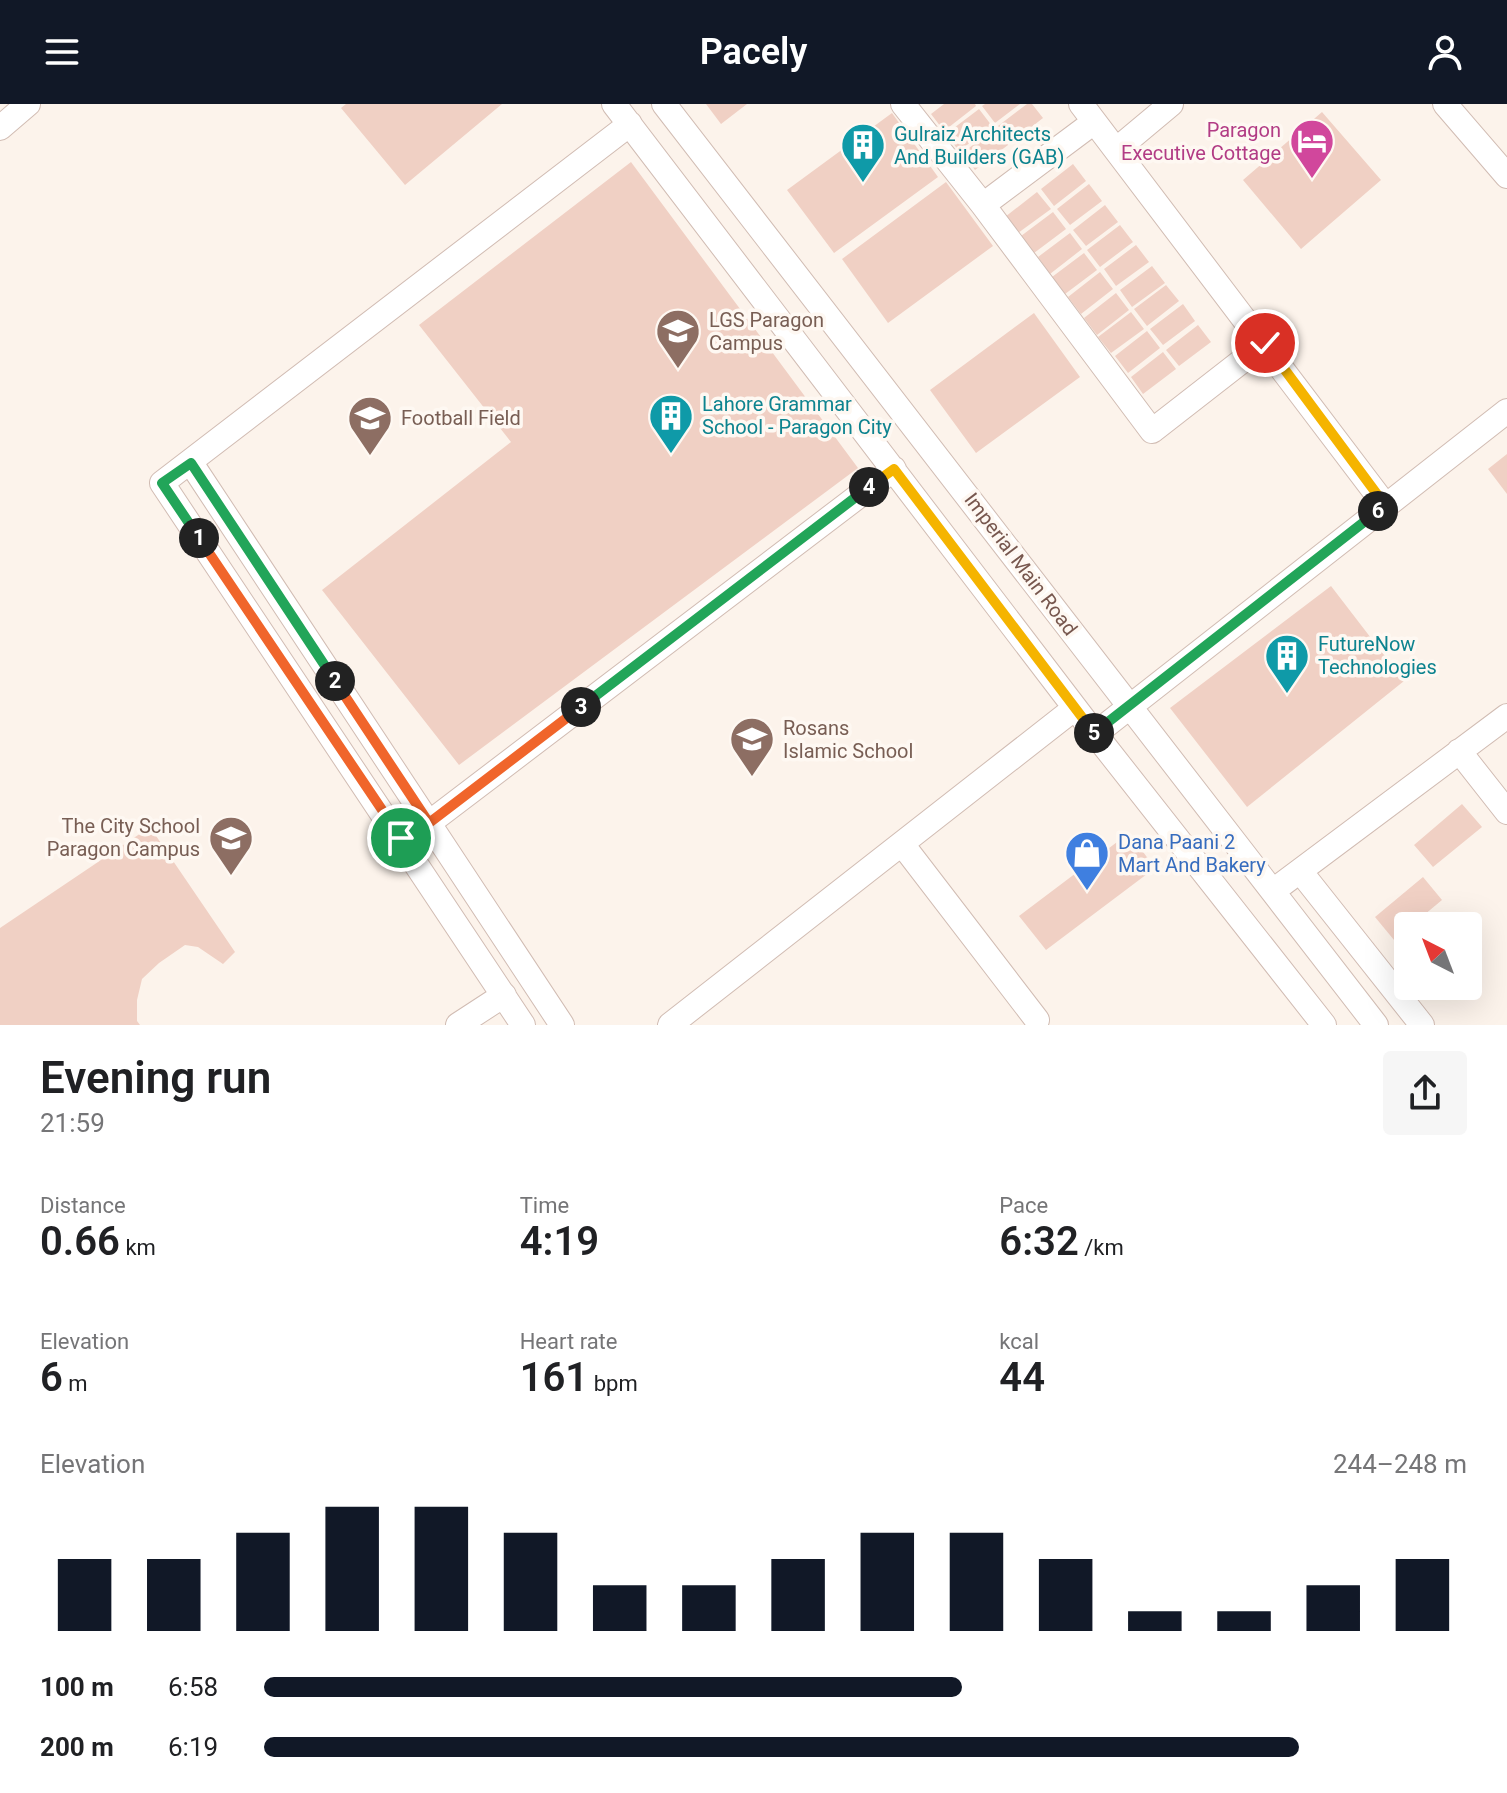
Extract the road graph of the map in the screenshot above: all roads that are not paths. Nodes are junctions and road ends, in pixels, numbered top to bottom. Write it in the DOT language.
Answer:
graph roads {
  1 [pos="28,104"];
  2 [pos="614,104"];
  3 [pos="664,104"];
  4 [pos="903,104"];
  5 [pos="1171,104"];
  6 [pos="1445,104"];
  7 [pos="1087,113"];
  8 [pos="630,124"];
  9 [pos="0,128"];
  10 [pos="1116,150"];
  11 [pos="1507,176"];
  12 [pos="983,205"];
  13 [pos="1265,343"];
  14 [pos="1507,411"];
  15 [pos="191,463"];
  16 [pos="894,469"];
  17 [pos="1385,505"];
  18 [pos="1130,707"];
  19 [pos="1075,708"];
  20 [pos="1507,716"];
  21 [pos="1095,734"];
  22 [pos="1459,751"];
  23 [pos="1507,812"];
  24 [pos="429,823"];
  25 [pos="902,844"];
  26 [pos="1300,871"];
  27 [pos="1273,891"];
  28 [pos="504,995"];
  29 [pos="1037,1020"];
  30 [pos="458,1025"];
  31 [pos="523,1025"];
  32 [pos="562,1025"];
  33 [pos="670,1025"];
  34 [pos="1324,1025"];
  35 [pos="1376,1025"];
  36 [pos="1422,1025"];
  1 -- 9 [label="street"];
  2 -- 8 [label="street"];
  3 -- 18 [label="street, Imperial Main Road"];
  4 -- 12 [label="street"];
  5 -- 10 [label="street"];
  6 -- 11 [label="street"];
  7 -- 10 [label="street"];
  7 -- 12 [label="street"];
  8 -- 15 [label="street"];
  8 -- 16 [label="street"];
  10 -- 13 [label="street"];
  12 -- 13 [label="street"];
  13 -- 17 [label="street"];
  14 -- 17 [label="street"];
  15 -- 24 [label="street"];
  15 -- 28 [label="street"];
  16 -- 19 [label="street"];
  16 -- 24 [label="street"];
  17 -- 18 [label="street"];
  18 -- 21 [label="street"];
  18 -- 27 [label="street, Imperial Main Road"];
  19 -- 21 [label="street"];
  19 -- 25 [label="street"];
  20 -- 22 [label="street"];
  21 -- 34 [label="street"];
  22 -- 23 [label="street"];
  22 -- 26 [label="street"];
  24 -- 32 [label="street"];
  25 -- 29 [label="street"];
  25 -- 33 [label="street"];
  26 -- 27 [label="street"];
  26 -- 36 [label="street"];
  27 -- 35 [label="street, Imperial Main Road"];
  28 -- 30 [label="street"];
  28 -- 31 [label="street"];
}
